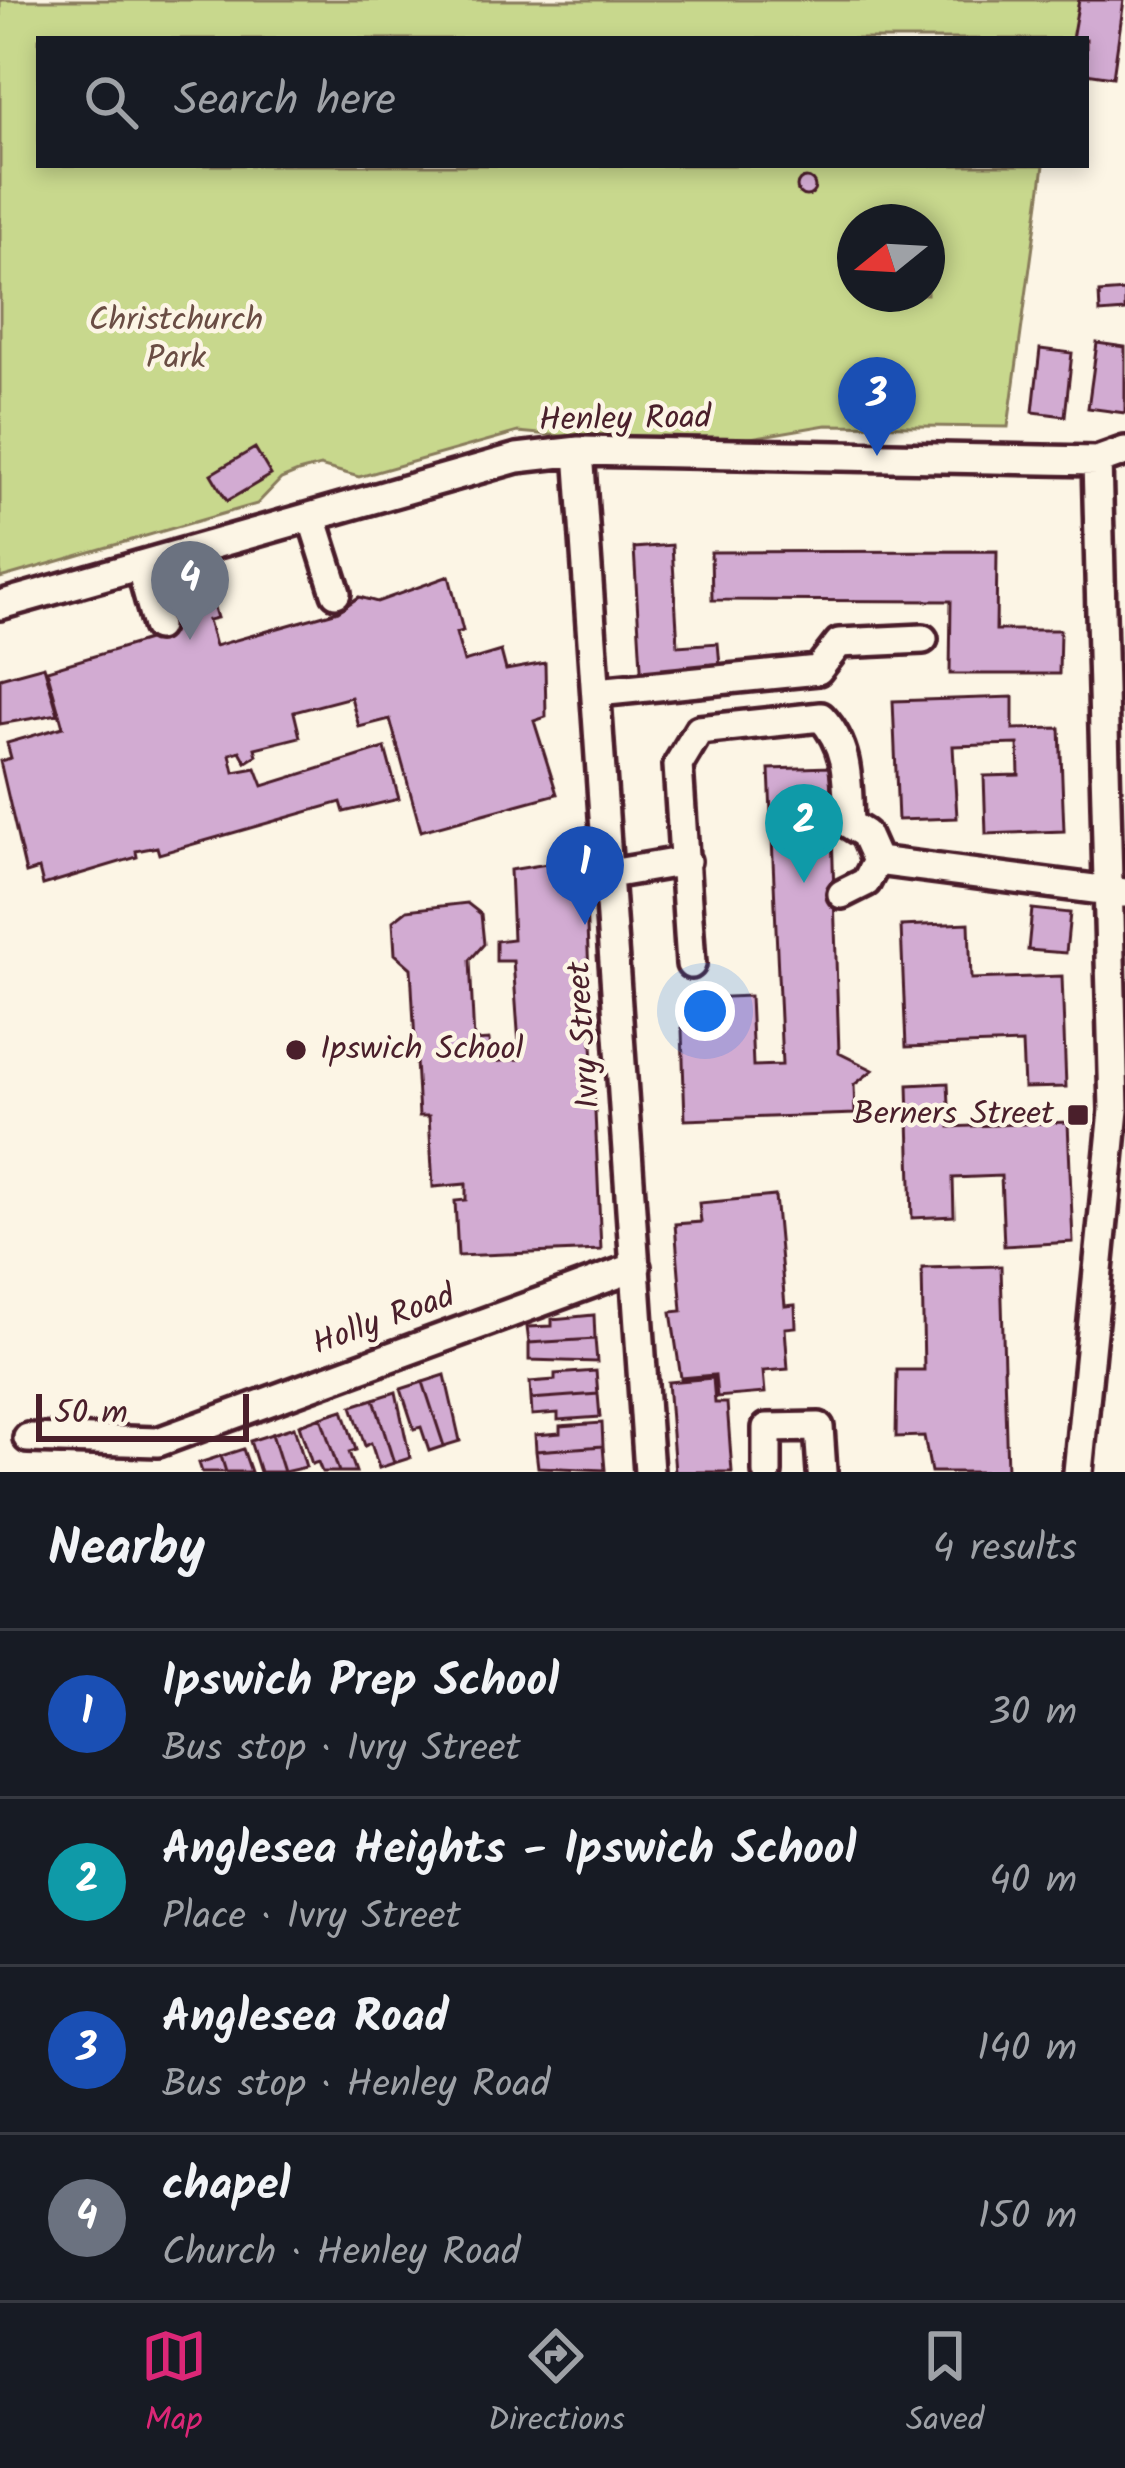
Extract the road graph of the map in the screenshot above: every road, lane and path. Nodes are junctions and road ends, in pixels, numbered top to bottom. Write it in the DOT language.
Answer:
graph roads {
  1 [pos="579,451"];
  2 [pos="1125,451"];
  3 [pos="1097,461"];
  4 [pos="312,517"];
  5 [pos="140,565"];
  6 [pos="336,593"];
  7 [pos="0,605"];
  8 [pos="157,626"];
  9 [pos="923,638"];
  10 [pos="597,692"];
  11 [pos="1114,719"];
  12 [pos="686,861"];
  13 [pos="877,861"];
  14 [pos="610,874"];
  15 [pos="1118,892"];
  16 [pos="842,894"];
  17 [pos="691,964"];
  18 [pos="635,1267"];
  19 [pos="1096,1325"];
  20 [pos="1125,1327"];
  21 [pos="28,1438"];
  22 [pos="649,1472"];
  23 [pos="767,1472"];
  24 [pos="822,1472"];
  25 [pos="1078,1472"];
  1 -- 3 [label="street, Henley Road"];
  1 -- 4 [label="street, Henley Road"];
  1 -- 10 [label="street, Ivry Street"];
  2 -- 3 [label="street, Henley Road"];
  3 -- 11 [label="street"];
  4 -- 5 [label="street, Henley Road"];
  4 -- 6 [label="street"];
  5 -- 7 [label="street, Henley Road"];
  5 -- 8 [label="street"];
  9 -- 10 [label="street"];
  10 -- 14 [label="street, Ivry Street"];
  11 -- 15 [label="street"];
  12 -- 13 [label="street"];
  12 -- 14 [label="street"];
  12 -- 17 [label="street"];
  13 -- 15 [label="street"];
  13 -- 16 [label="street"];
  14 -- 18 [label="street, Ivry Street"];
  15 -- 19 [label="street"];
  18 -- 21 [label="street, Holly Road"];
  18 -- 22 [label="street, Ivry Street"];
  19 -- 20 [label="street"];
  19 -- 25 [label="street"];
  23 -- 24 [label="street"];
}
